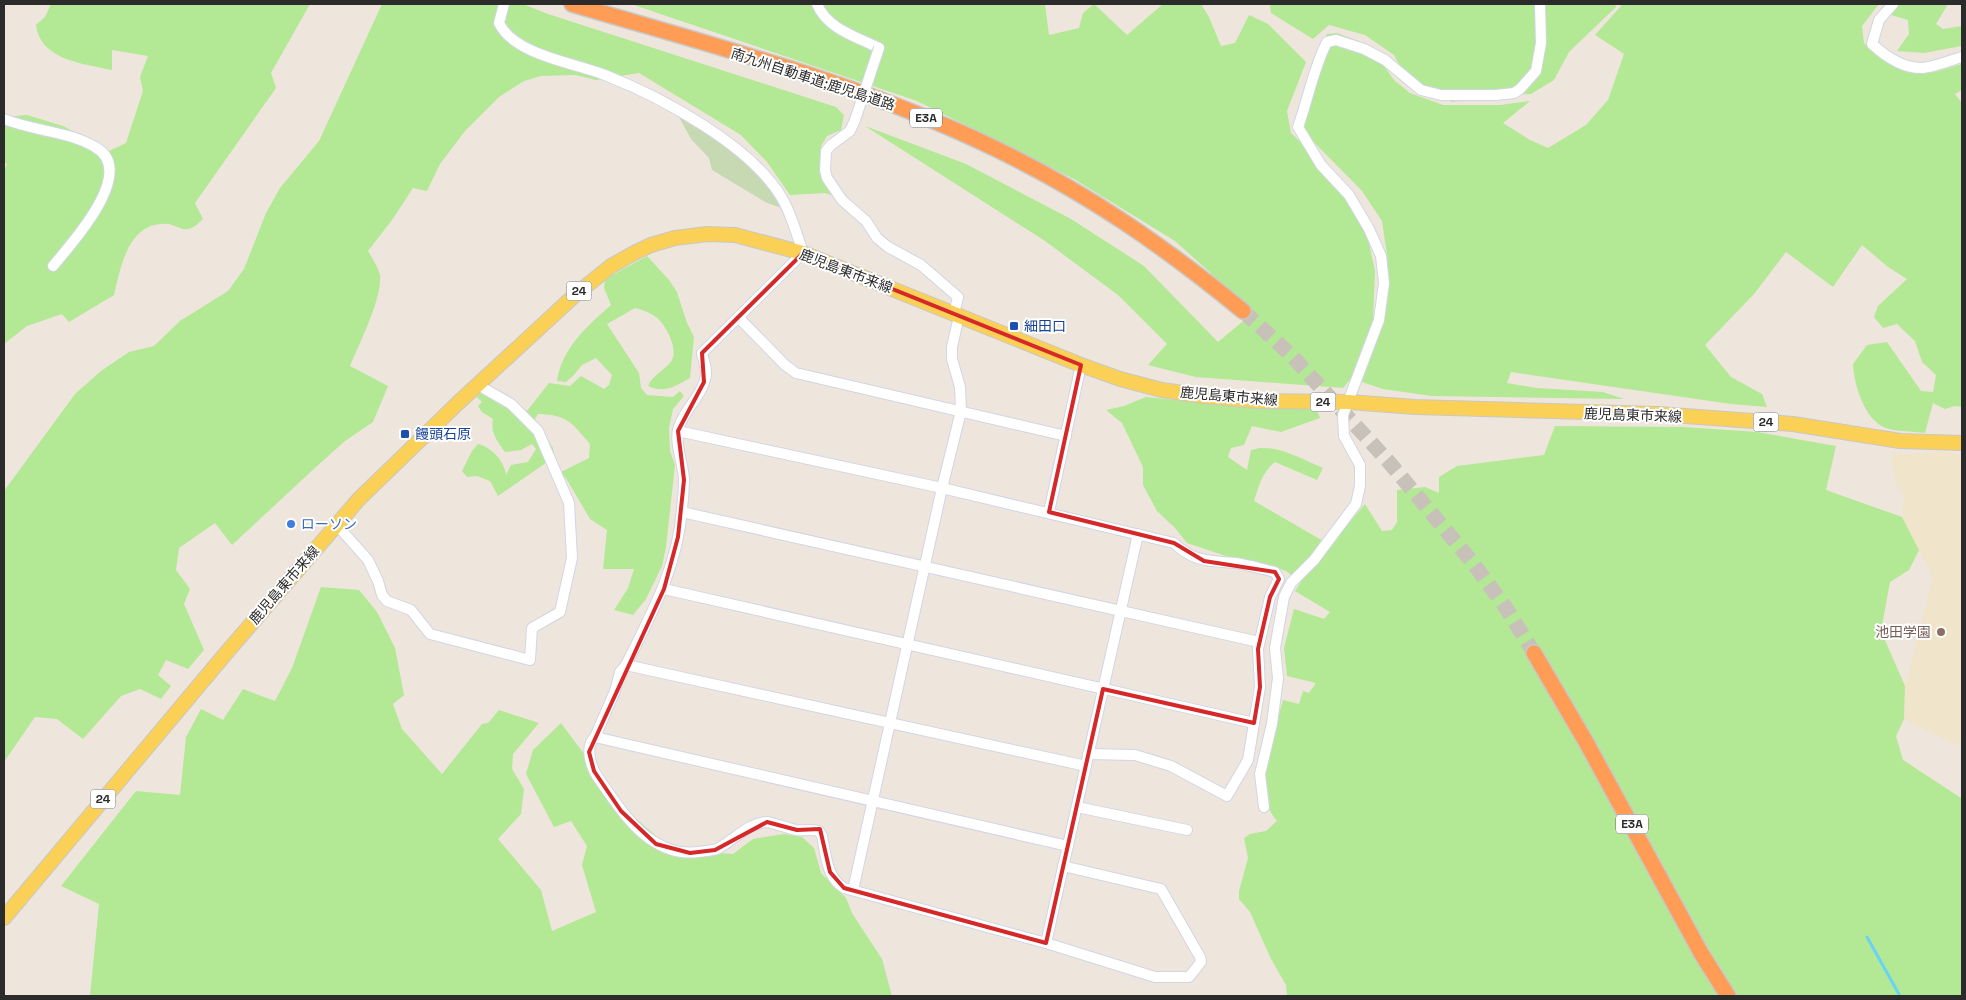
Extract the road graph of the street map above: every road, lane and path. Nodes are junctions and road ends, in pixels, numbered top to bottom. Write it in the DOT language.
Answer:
graph roads {
  1 [pos="504,4"];
  2 [pos="572,4"];
  3 [pos="817,4"];
  4 [pos="1540,4"];
  5 [pos="1893,4"];
  6 [pos="1962,57"];
  7 [pos="4,120"];
  8 [pos="803,253"];
  9 [pos="53,266"];
  10 [pos="1243,311"];
  11 [pos="956,314"];
  12 [pos="739,318"];
  13 [pos="1081,365"];
  14 [pos="478,385"];
  15 [pos="1348,402"];
  16 [pos="961,411"];
  17 [pos="678,431"];
  18 [pos="1066,436"];
  19 [pos="1962,443"];
  20 [pos="942,488"];
  21 [pos="682,512"];
  22 [pos="1049,512"];
  23 [pos="336,524"];
  24 [pos="1138,534"];
  25 [pos="925,566"];
  26 [pos="664,589"];
  27 [pos="1121,611"];
  28 [pos="1260,642"];
  29 [pos="907,645"];
  30 [pos="1534,653"];
  31 [pos="626,665"];
  32 [pos="1103,689"];
  33 [pos="890,723"];
  34 [pos="1254,723"];
  35 [pos="595,737"];
  36 [pos="1088,754"];
  37 [pos="1086,766"];
  38 [pos="873,801"];
  39 [pos="1077,807"];
  40 [pos="1264,807"];
  41 [pos="1187,830"];
  42 [pos="1068,846"];
  43 [pos="1063,866"];
  44 [pos="852,890"];
  45 [pos="4,918"];
  46 [pos="1046,943"];
  47 [pos="1728,996"];
  1 -- 8 [label="street"];
  2 -- 10 [label="highway, 南九州自動車道;鹿児島道路 / E3A"];
  3 -- 11 [label="street, bridge"];
  4 -- 15 [label="street"];
  5 -- 6 [label="street"];
  7 -- 9 [label="street"];
  8 -- 11 [label="main road, 鹿児島東市来線 / 24"];
  8 -- 12 [label="street"];
  8 -- 14 [label="main road, 鹿児島東市来線 / 24"];
  11 -- 13 [label="main road, 鹿児島東市来線 / 24"];
  11 -- 16 [label="street"];
  12 -- 16 [label="street"];
  12 -- 17 [label="street"];
  13 -- 15 [label="main road, 鹿児島東市来線 / 24"];
  13 -- 18 [label="street"];
  14 -- 23 [label="main road, 鹿児島東市来線 / 24"];
  14 -- 23 [label="street"];
  15 -- 19 [label="main road, 鹿児島東市来線 / 24"];
  15 -- 40 [label="street"];
  16 -- 18 [label="street"];
  16 -- 20 [label="street"];
  17 -- 20 [label="street"];
  17 -- 21 [label="street"];
  18 -- 22 [label="street"];
  20 -- 22 [label="street"];
  20 -- 25 [label="street"];
  21 -- 25 [label="street"];
  21 -- 26 [label="street"];
  22 -- 24 [label="street"];
  23 -- 45 [label="main road, 鹿児島東市来線 / 24"];
  24 -- 27 [label="street"];
  24 -- 28 [label="street"];
  25 -- 27 [label="street"];
  25 -- 29 [label="street"];
  26 -- 29 [label="street"];
  26 -- 31 [label="street"];
  27 -- 28 [label="street"];
  27 -- 32 [label="street"];
  28 -- 34 [label="street"];
  29 -- 32 [label="street"];
  29 -- 33 [label="street"];
  30 -- 47 [label="highway, E3A"];
  31 -- 33 [label="street"];
  31 -- 35 [label="street"];
  32 -- 34 [label="street"];
  32 -- 36 [label="street"];
  33 -- 37 [label="street"];
  33 -- 38 [label="street"];
  34 -- 36 [label="street"];
  35 -- 38 [label="street"];
  35 -- 44 [label="street"];
  36 -- 37 [label="street"];
  37 -- 39 [label="street"];
  38 -- 42 [label="street"];
  38 -- 44 [label="street"];
  39 -- 41 [label="street"];
  39 -- 42 [label="street"];
  42 -- 43 [label="street"];
  43 -- 46 [label="street"];
  43 -- 46 [label="street"];
  44 -- 46 [label="street"];
}
